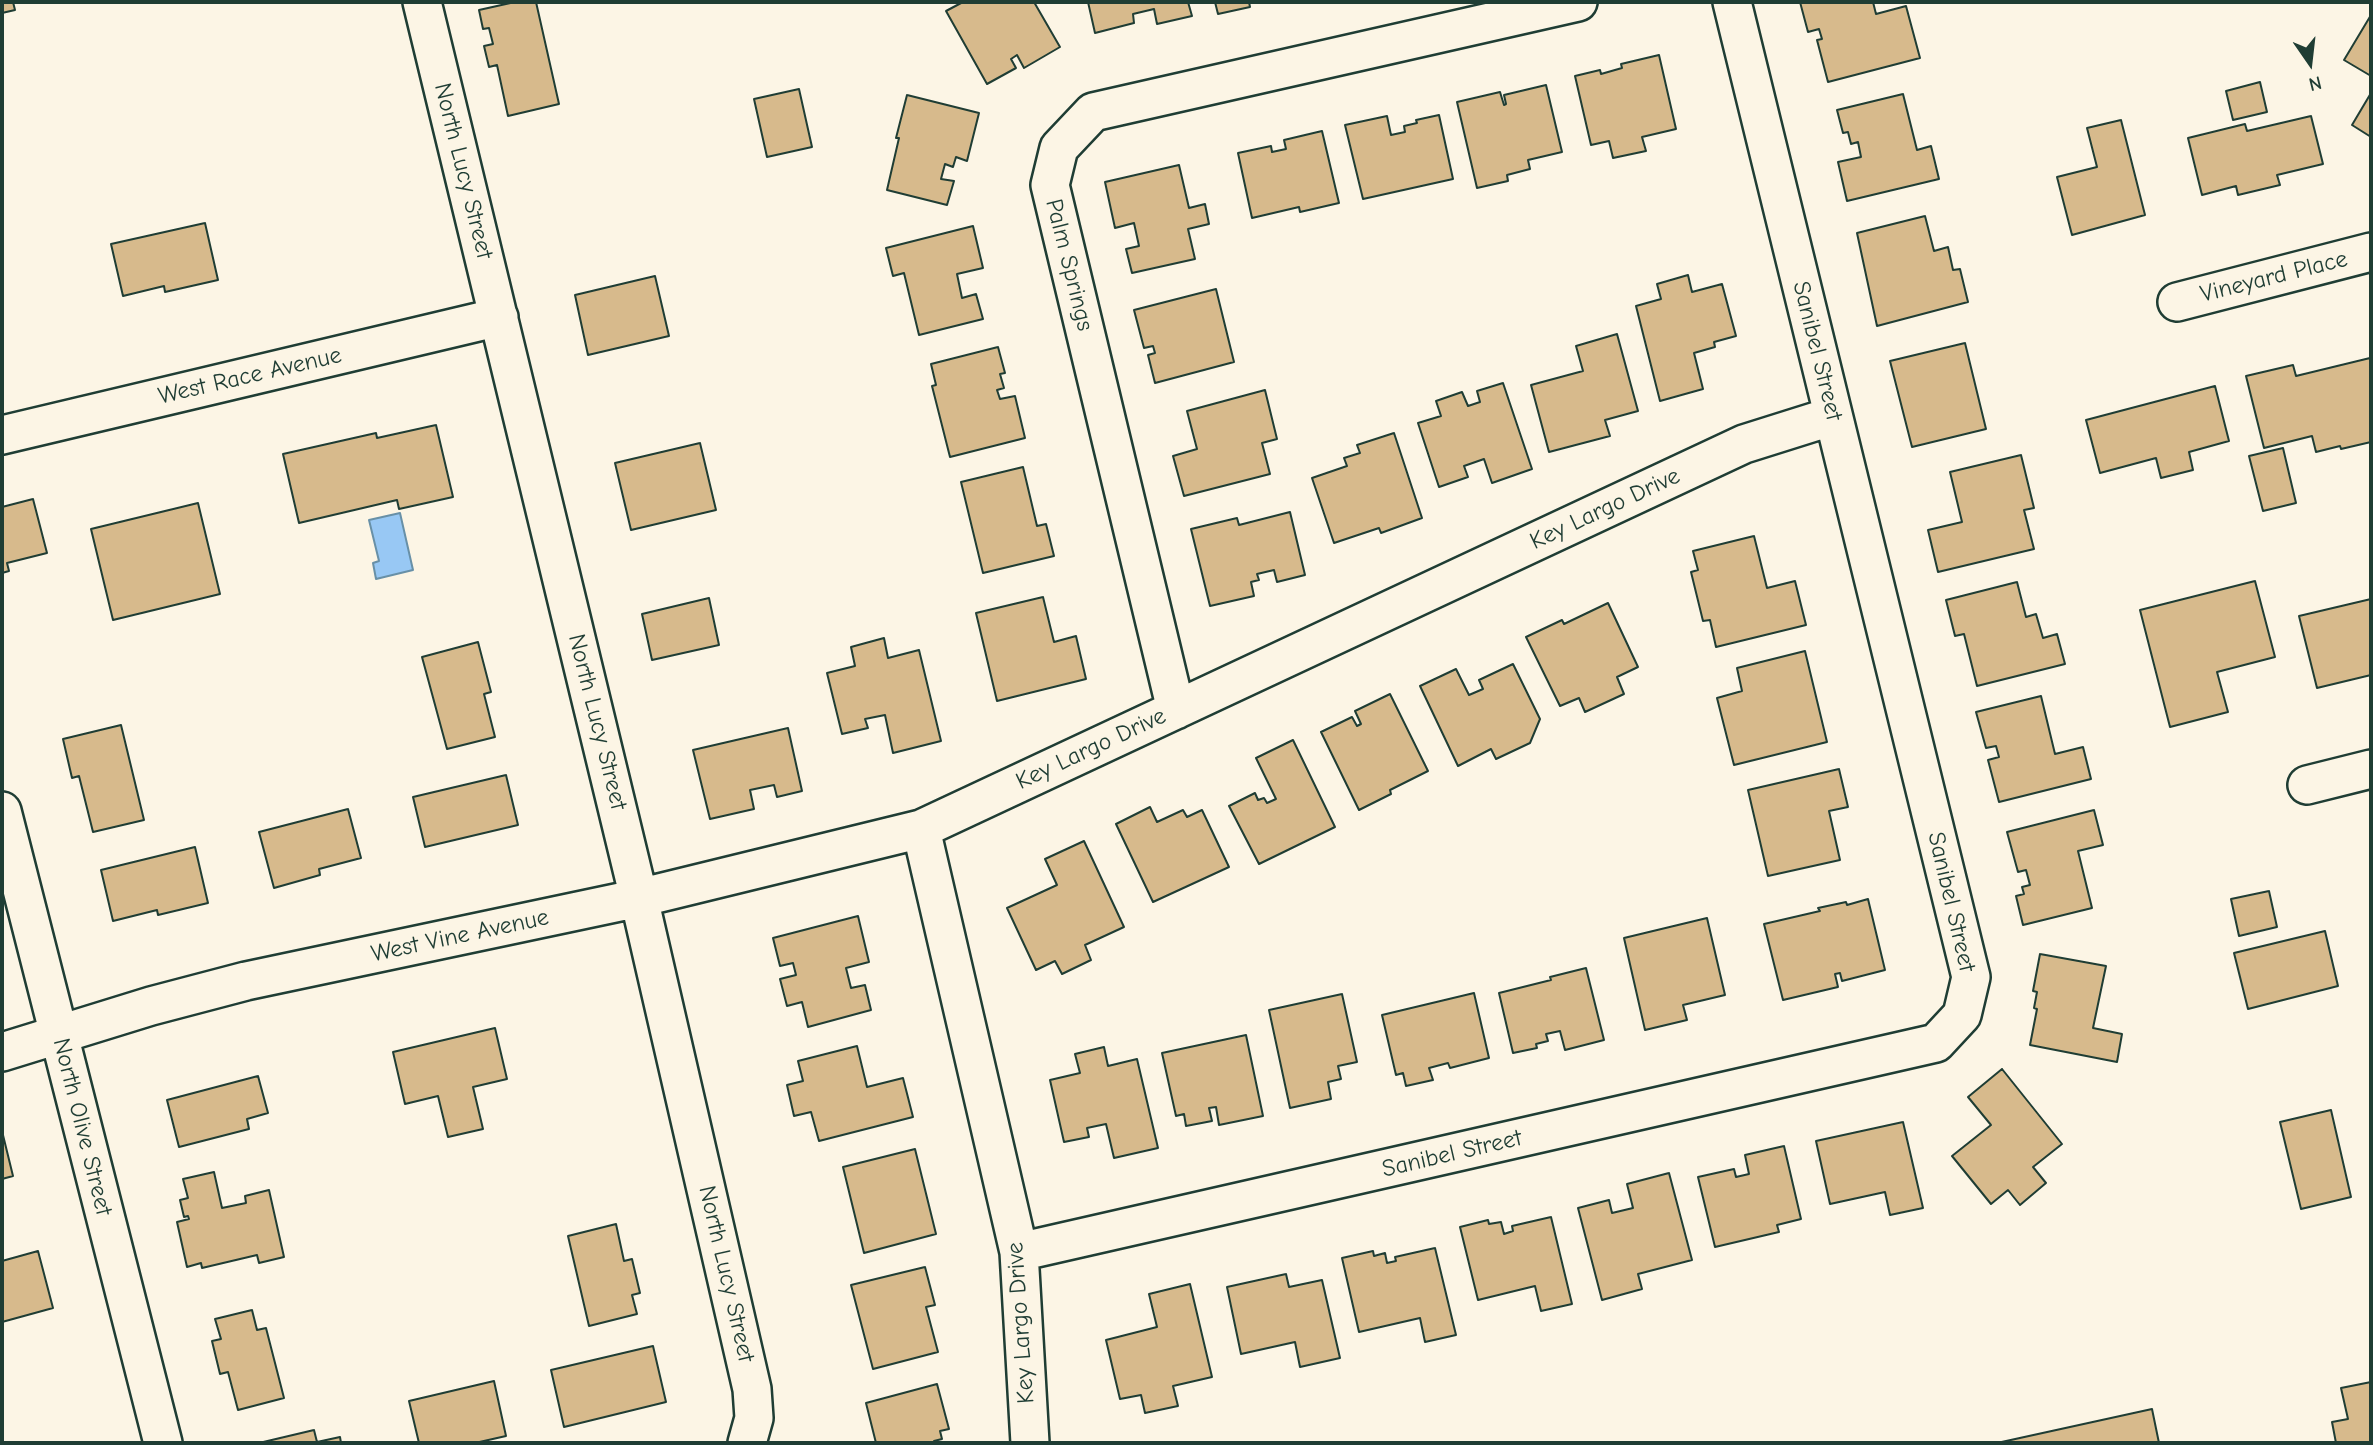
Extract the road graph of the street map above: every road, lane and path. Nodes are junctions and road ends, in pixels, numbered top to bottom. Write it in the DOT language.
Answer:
graph roads {
  1 [pos="422,2"];
  2 [pos="1578,2"];
  3 [pos="1732,2"];
  4 [pos="2371,252"];
  5 [pos="2176,302"];
  6 [pos="499,317"];
  7 [pos="1833,416"];
  8 [pos="2,435"];
  9 [pos="1176,710"];
  10 [pos="2371,769"];
  11 [pos="2307,785"];
  12 [pos="2,811"];
  13 [pos="921,829"];
  14 [pos="639,898"];
  15 [pos="58,1033"];
  16 [pos="2,1052"];
  17 [pos="1019,1252"];
  18 [pos="163,1443"];
  19 [pos="747,1443"];
  20 [pos="1030,1443"];
  1 -- 6 [label="street, North Lucy Street"];
  2 -- 9 [label="street, Palm Springs"];
  3 -- 7 [label="street, Sanibel Street"];
  4 -- 5 [label="street, Vineyard Place"];
  6 -- 8 [label="street, West Race Avenue"];
  6 -- 14 [label="street, North Lucy Street"];
  7 -- 9 [label="street, Key Largo Drive"];
  7 -- 17 [label="street, Sanibel Street"];
  9 -- 13 [label="street, Key Largo Drive"];
  10 -- 11 [label="street"];
  12 -- 15 [label="street, North Olive Street"];
  13 -- 14 [label="street, West Vine Avenue"];
  13 -- 17 [label="street, Key Largo Drive"];
  14 -- 15 [label="street, West Vine Avenue"];
  14 -- 19 [label="street, North Lucy Street"];
  15 -- 16 [label="street, West Vine Avenue"];
  15 -- 18 [label="street, North Olive Street"];
  17 -- 20 [label="street, Key Largo Drive"];
}
